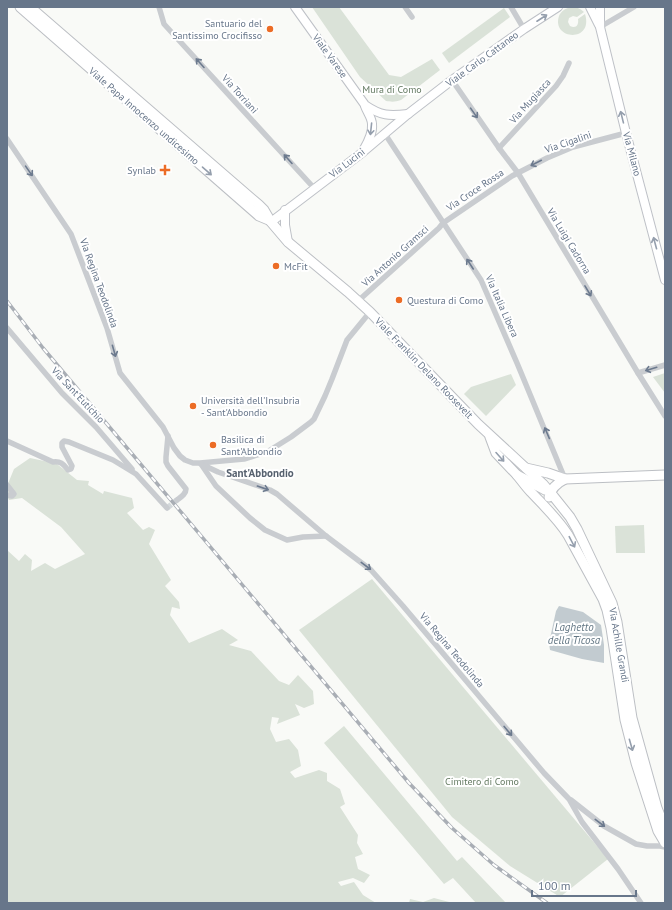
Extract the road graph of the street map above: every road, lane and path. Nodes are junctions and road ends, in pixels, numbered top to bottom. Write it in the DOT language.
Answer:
graph roads {
  1 [pos="20,7"];
  2 [pos="30,7"];
  3 [pos="159,7"];
  4 [pos="295,7"];
  5 [pos="406,7"];
  6 [pos="510,7"];
  7 [pos="558,7"];
  8 [pos="590,7"];
  9 [pos="600,7"];
  10 [pos="634,7"];
  11 [pos="412,17"];
  12 [pos="600,27"];
  13 [pos="524,29"];
  14 [pos="569,63"];
  15 [pos="452,80"];
  16 [pos="365,105"];
  17 [pos="408,114"];
  18 [pos="626,133"];
  19 [pos="385,134"];
  20 [pos="7,139"];
  21 [pos="499,148"];
  22 [pos="363,152"];
  23 [pos="518,173"];
  24 [pos="314,188"];
  25 [pos="285,210"];
  26 [pos="271,222"];
  27 [pos="443,223"];
  28 [pos="288,242"];
  29 [pos="665,280"];
  30 [pos="358,301"];
  31 [pos="370,312"];
  32 [pos="7,328"];
  33 [pos="665,365"];
  34 [pos="638,373"];
  35 [pos="665,416"];
  36 [pos="490,435"];
  37 [pos="168,436"];
  38 [pos="7,441"];
  39 [pos="200,464"];
  40 [pos="526,468"];
  41 [pos="136,474"];
  42 [pos="517,475"];
  43 [pos="665,475"];
  44 [pos="565,479"];
  45 [pos="7,485"];
  46 [pos="550,492"];
  47 [pos="7,495"];
  48 [pos="178,499"];
  49 [pos="167,508"];
  50 [pos="549,510"];
  51 [pos="326,536"];
  52 [pos="569,799"];
  53 [pos="665,828"];
  54 [pos="665,843"];
  55 [pos="665,847"];
  56 [pos="640,903"];
  1 -- 26 [label="main road, Viale Papa Innocenzo undicesimo, one-way"];
  2 -- 26 [label="main road, Viale Papa Innocenzo undicesimo"];
  24 -- 3 [label="street, Via Torriani, one-way"];
  4 -- 16 [label="street, Viale Varese"];
  5 -- 11 [label="street"];
  6 -- 13 [label="street"];
  13 -- 7 [label="street, Viale Carlo Cattaneo, one-way"];
  8 -- 12 [label="street, Via Milano"];
  9 -- 12 [label="street, Via Milano"];
  10 -- 12 [label="street"];
  18 -- 12 [label="street, Via Milano, one-way"];
  13 -- 15 [label="street, Viale Carlo Cattaneo"];
  14 -- 21 [label="street, Via Mugiasca"];
  15 -- 17 [label="street, Viale Carlo Cattaneo"];
  15 -- 21 [label="street, Via Luigi Cadorna, one-way"];
  16 -- 17 [label="street, Viale Varese"];
  16 -- 22 [label="street, Viale Varese, one-way"];
  17 -- 19 [label="street, Via Lucini"];
  18 -- 23 [label="street, Via Cigalini, one-way"];
  29 -- 18 [label="street, Via Milano, one-way"];
  19 -- 22 [label="street, Via Lucini"];
  19 -- 27 [label="street, Via Italia Libera"];
  20 -- 37 [label="street, Via Regina Teodolinda, one-way"];
  21 -- 23 [label="street, Via Luigi Cadorna"];
  22 -- 24 [label="street, Via Lucini"];
  23 -- 27 [label="street, Via Croce Rossa"];
  23 -- 34 [label="street, Via Luigi Cadorna, one-way"];
  24 -- 25 [label="street, Via Lucini"];
  25 -- 26 [label="street, Via Lucini"];
  25 -- 28 [label="street"];
  26 -- 28 [label="main road, Viale Papa Innocenzo undicesimo"];
  27 -- 30 [label="street, Via Antonio Gramsci"];
  44 -- 27 [label="street, Via Italia Libera, one-way"];
  28 -- 30 [label="main road, Viale Papa Innocenzo undicesimo"];
  30 -- 31 [label="main road, Viale Franklin Delano Roosevelt"];
  31 -- 36 [label="main road, Viale Franklin Delano Roosevelt"];
  31 -- 39 [label="street"];
  32 -- 41 [label="street, Via Sant'Eutichio"];
  33 -- 34 [label="street, one-way"];
  34 -- 35 [label="street, Via Luigi Cadorna"];
  36 -- 40 [label="main road, Viale Franklin Delano Roosevelt"];
  36 -- 42 [label="main road, Viale Franklin Delano Roosevelt, one-way"];
  37 -- 39 [label="street, Via Regina Teodolinda"];
  37 -- 48 [label="street"];
  38 -- 41 [label="street"];
  39 -- 51 [label="street, Via Regina Teodolinda, one-way"];
  39 -- 51 [label="street"];
  40 -- 44 [label="main road, Viale Franklin Delano Roosevelt"];
  40 -- 46 [label="main road, Viale Franklin Delano Roosevelt"];
  41 -- 49 [label="street"];
  42 -- 46 [label="main road, Viale Franklin Delano Roosevelt"];
  42 -- 50 [label="main road, Via Achille Grandi"];
  43 -- 44 [label="main road, Viale Franklin Delano Roosevelt"];
  44 -- 46 [label="main road"];
  45 -- 47 [label="street"];
  46 -- 50 [label="main road"];
  46 -- 53 [label="main road, Via Achille Grandi"];
  50 -- 54 [label="main road, Via Achille Grandi, one-way"];
  51 -- 52 [label="street, Via Regina Teodolinda, one-way"];
  52 -- 55 [label="street, one-way"];
  52 -- 56 [label="street, Via Regina Teodolinda"];
}
